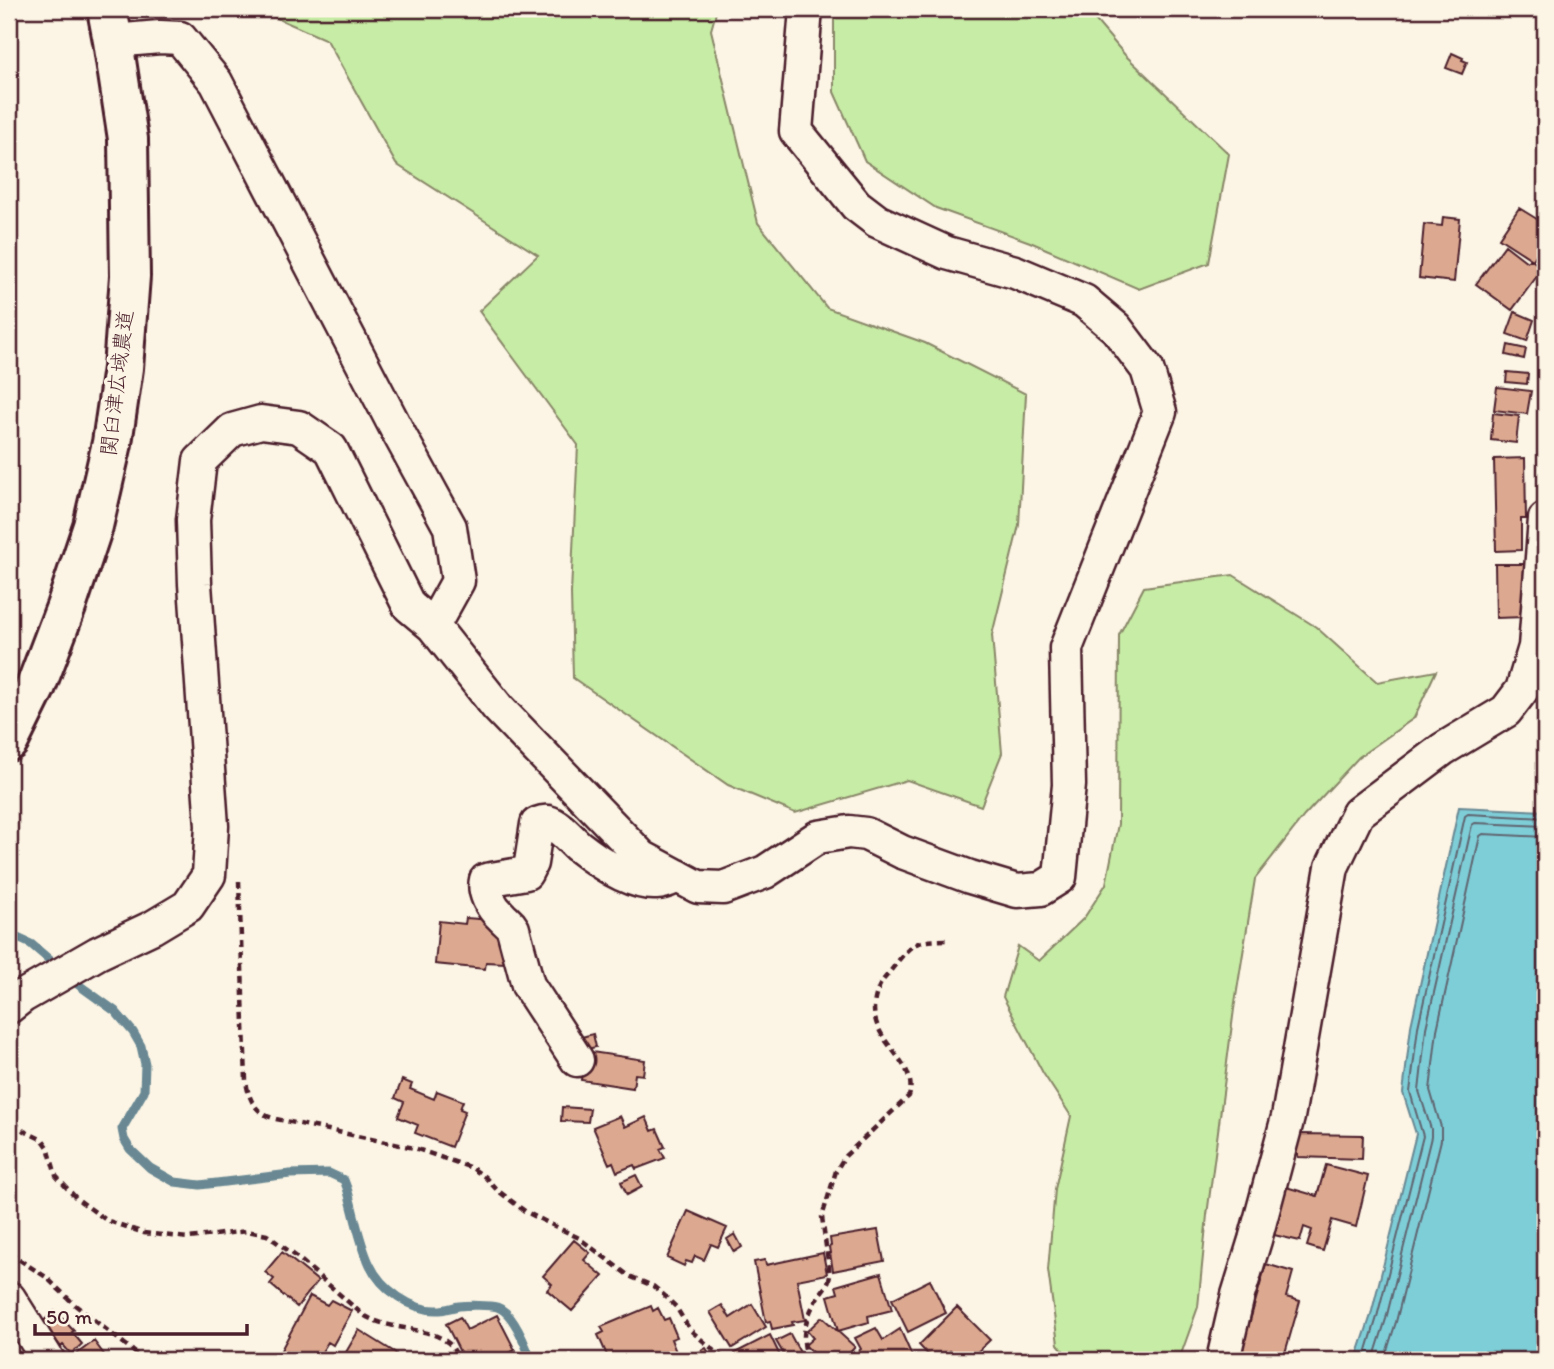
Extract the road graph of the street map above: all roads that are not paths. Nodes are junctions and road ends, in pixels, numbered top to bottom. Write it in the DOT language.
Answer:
graph roads {
  1 [pos="806,9"];
  2 [pos="110,25"];
  3 [pos="1545,519"];
  4 [pos="433,626"];
  5 [pos="9,741"];
  6 [pos="678,876"];
  7 [pos="20,999"];
  8 [pos="577,1060"];
  9 [pos="9,1298"];
  10 [pos="48,1360"];
  11 [pos="1223,1360"];
  1 -- 6 [label="street"];
  2 -- 4 [label="street"];
  2 -- 5 [label="street, 関臼津広域農道"];
  3 -- 11 [label="street"];
  4 -- 6 [label="street"];
  4 -- 7 [label="street"];
  6 -- 8 [label="street"];
  9 -- 10 [label="street"];
}
